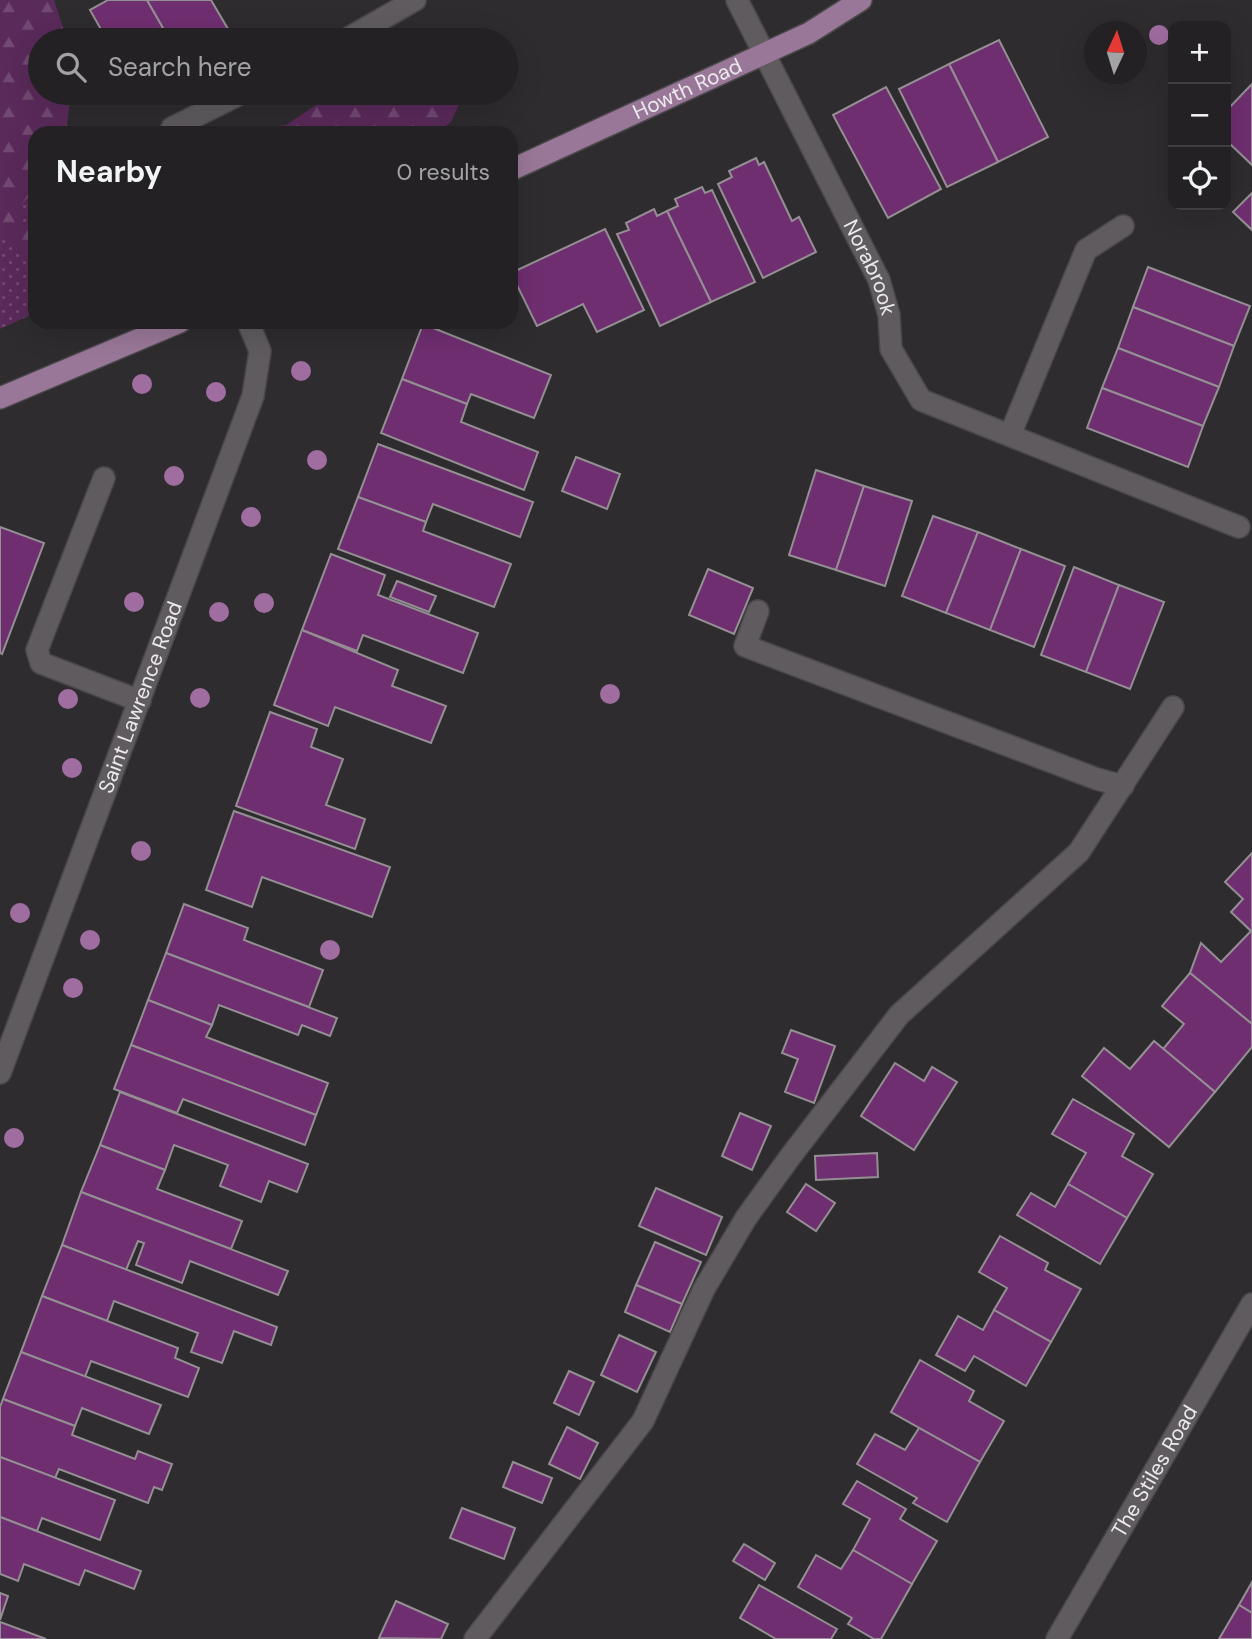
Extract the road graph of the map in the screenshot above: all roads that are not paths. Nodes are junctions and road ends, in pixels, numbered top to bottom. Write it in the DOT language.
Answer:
graph roads {
  1 [pos="415,0"];
  2 [pos="737,0"];
  3 [pos="861,0"];
  4 [pos="366,28"];
  5 [pos="761,52"];
  6 [pos="218,105"];
  7 [pos="176,126"];
  8 [pos="518,167"];
  9 [pos="1123,226"];
  10 [pos="163,329"];
  11 [pos="251,329"];
  12 [pos="0,398"];
  13 [pos="1010,435"];
  14 [pos="104,478"];
  15 [pos="1239,527"];
  16 [pos="758,611"];
  17 [pos="140,701"];
  18 [pos="1173,707"];
  19 [pos="1123,786"];
  20 [pos="0,1073"];
  21 [pos="1252,1304"];
  22 [pos="475,1639"];
  23 [pos="1057,1639"];
  1 -- 4 [label="street"];
  2 -- 5 [label="street, Norabrook"];
  3 -- 5 [label="main road, Howth Road"];
  5 -- 8 [label="main road, Howth Road"];
  5 -- 13 [label="street, Norabrook"];
  6 -- 7 [label="street"];
  9 -- 13 [label="street"];
  10 -- 12 [label="main road"];
  11 -- 17 [label="street, Saint Lawrence Road"];
  13 -- 15 [label="street, Norabrook"];
  14 -- 17 [label="street"];
  16 -- 19 [label="street"];
  17 -- 20 [label="street, Saint Lawrence Road"];
  18 -- 19 [label="street"];
  19 -- 22 [label="street"];
  21 -- 23 [label="street, The Stiles Road"];
}
